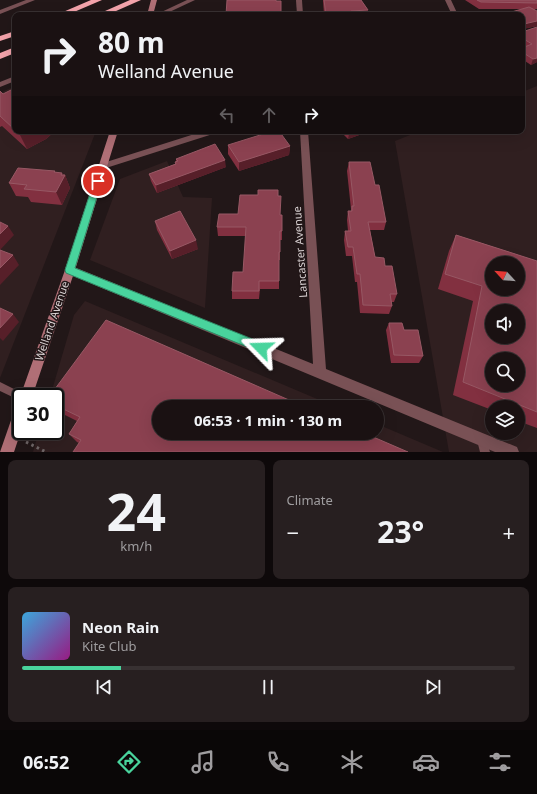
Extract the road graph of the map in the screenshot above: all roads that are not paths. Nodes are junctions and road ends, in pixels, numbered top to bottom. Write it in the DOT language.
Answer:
graph roads {
  1 [pos="32,0"];
  2 [pos="98,0"];
  3 [pos="154,0"];
  4 [pos="192,0"];
  5 [pos="299,0"];
  6 [pos="448,0"];
  7 [pos="134,1"];
  8 [pos="0,12"];
  9 [pos="68,12"];
  10 [pos="107,12"];
  11 [pos="151,12"];
  12 [pos="165,12"];
  13 [pos="300,12"];
  14 [pos="453,12"];
  15 [pos="12,34"];
  16 [pos="0,39"];
  17 [pos="12,51"];
  18 [pos="0,56"];
  19 [pos="12,79"];
  20 [pos="0,85"];
  21 [pos="113,134"];
  22 [pos="204,134"];
  23 [pos="304,134"];
  24 [pos="103,166"];
  25 [pos="70,270"];
  26 [pos="320,372"];
  27 [pos="0,386"];
  28 [pos="29,388"];
  29 [pos="12,392"];
  30 [pos="12,439"];
  31 [pos="484,446"];
  32 [pos="7,452"];
  33 [pos="512,452"];
  1 -- 8 [label="street"];
  2 -- 9 [label="highway"];
  3 -- 11 [label="main road"];
  4 -- 12 [label="street"];
  5 -- 13 [label="street"];
  6 -- 14 [label="street"];
  7 -- 10 [label="highway"];
  15 -- 16 [label="highway"];
  17 -- 18 [label="highway"];
  19 -- 20 [label="street"];
  21 -- 24 [label="main road, Welland Avenue"];
  22 -- 24 [label="street"];
  23 -- 26 [label="street, Lancaster Avenue"];
  24 -- 25 [label="main road, Welland Avenue"];
  25 -- 26 [label="street"];
  25 -- 28 [label="main road, Welland Avenue"];
  26 -- 31 [label="street"];
  27 -- 29 [label="lane"];
  30 -- 32 [label="main road"];
  31 -- 33 [label="street"];
}
